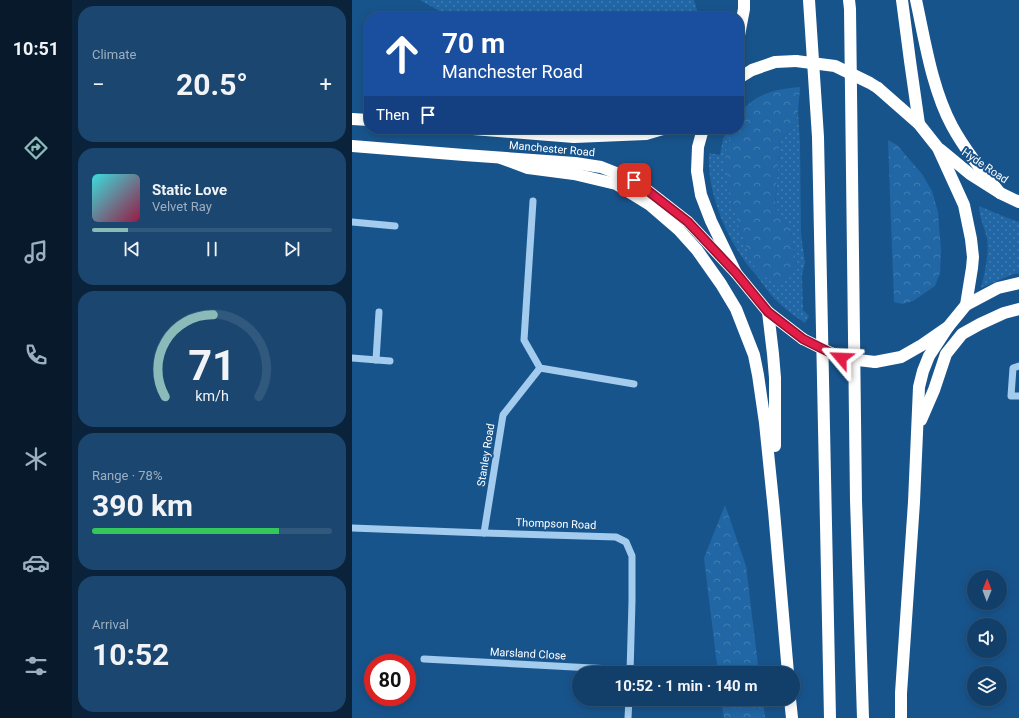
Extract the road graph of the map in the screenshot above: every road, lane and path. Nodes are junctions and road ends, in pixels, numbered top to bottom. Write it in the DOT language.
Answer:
graph roads {
  1 [pos="744,0"];
  2 [pos="809,0"];
  3 [pos="849,0"];
  4 [pos="902,0"];
  5 [pos="916,0"];
  6 [pos="743,12"];
  7 [pos="744,75"];
  8 [pos="352,119"];
  9 [pos="364,120"];
  10 [pos="919,124"];
  11 [pos="536,134"];
  12 [pos="646,134"];
  13 [pos="702,134"];
  14 [pos="352,146"];
  15 [pos="938,148"];
  16 [pos="501,158"];
  17 [pos="1000,193"];
  18 [pos="533,201"];
  19 [pos="1019,202"];
  20 [pos="352,222"];
  21 [pos="395,226"];
  22 [pos="736,273"];
  23 [pos="1019,283"];
  24 [pos="966,305"];
  25 [pos="1019,309"];
  26 [pos="379,312"];
  27 [pos="768,312"];
  28 [pos="948,327"];
  29 [pos="352,358"];
  30 [pos="376,360"];
  31 [pos="390,361"];
  32 [pos="1019,366"];
  33 [pos="540,368"];
  34 [pos="634,384"];
  35 [pos="1019,396"];
  36 [pos="918,426"];
  37 [pos="774,511"];
  38 [pos="352,528"];
  39 [pos="484,533"];
  40 [pos="424,659"];
  41 [pos="630,666"];
  42 [pos="787,666"];
  43 [pos="572,668"];
  44 [pos="629,706"];
  45 [pos="791,706"];
  46 [pos="628,718"];
  47 [pos="792,718"];
  48 [pos="830,718"];
  49 [pos="863,718"];
  50 [pos="901,718"];
  1 -- 6 [label="highway"];
  2 -- 48 [label="highway"];
  3 -- 49 [label="highway"];
  4 -- 10 [label="highway"];
  5 -- 17 [label="highway"];
  7 -- 10 [label="highway, bridge"];
  8 -- 9 [label="highway"];
  10 -- 15 [label="highway"];
  11 -- 12 [label="highway, Manchester Road"];
  13 -- 22 [label="highway"];
  14 -- 16 [label="highway, Manchester Road"];
  15 -- 17 [label="highway, Hyde Road"];
  15 -- 24 [label="highway"];
  16 -- 22 [label="highway, Manchester Road"];
  16 -- 37 [label="highway"];
  17 -- 19 [label="highway, Hyde Road"];
  18 -- 33 [label="street"];
  20 -- 21 [label="street"];
  22 -- 27 [label="highway"];
  23 -- 24 [label="highway"];
  24 -- 28 [label="highway"];
  25 -- 36 [label="highway"];
  26 -- 30 [label="street"];
  27 -- 28 [label="highway, bridge"];
  27 -- 37 [label="highway"];
  28 -- 36 [label="highway"];
  29 -- 30 [label="street"];
  30 -- 31 [label="street"];
  32 -- 35 [label="street"];
  33 -- 34 [label="street"];
  33 -- 39 [label="street, Stanley Road"];
  36 -- 50 [label="highway"];
  37 -- 42 [label="highway"];
  38 -- 39 [label="street, Thompson Road"];
  39 -- 41 [label="street, Thompson Road"];
  40 -- 43 [label="street, Marsland Close"];
  44 -- 46 [label="street"];
  45 -- 47 [label="highway"];
}
